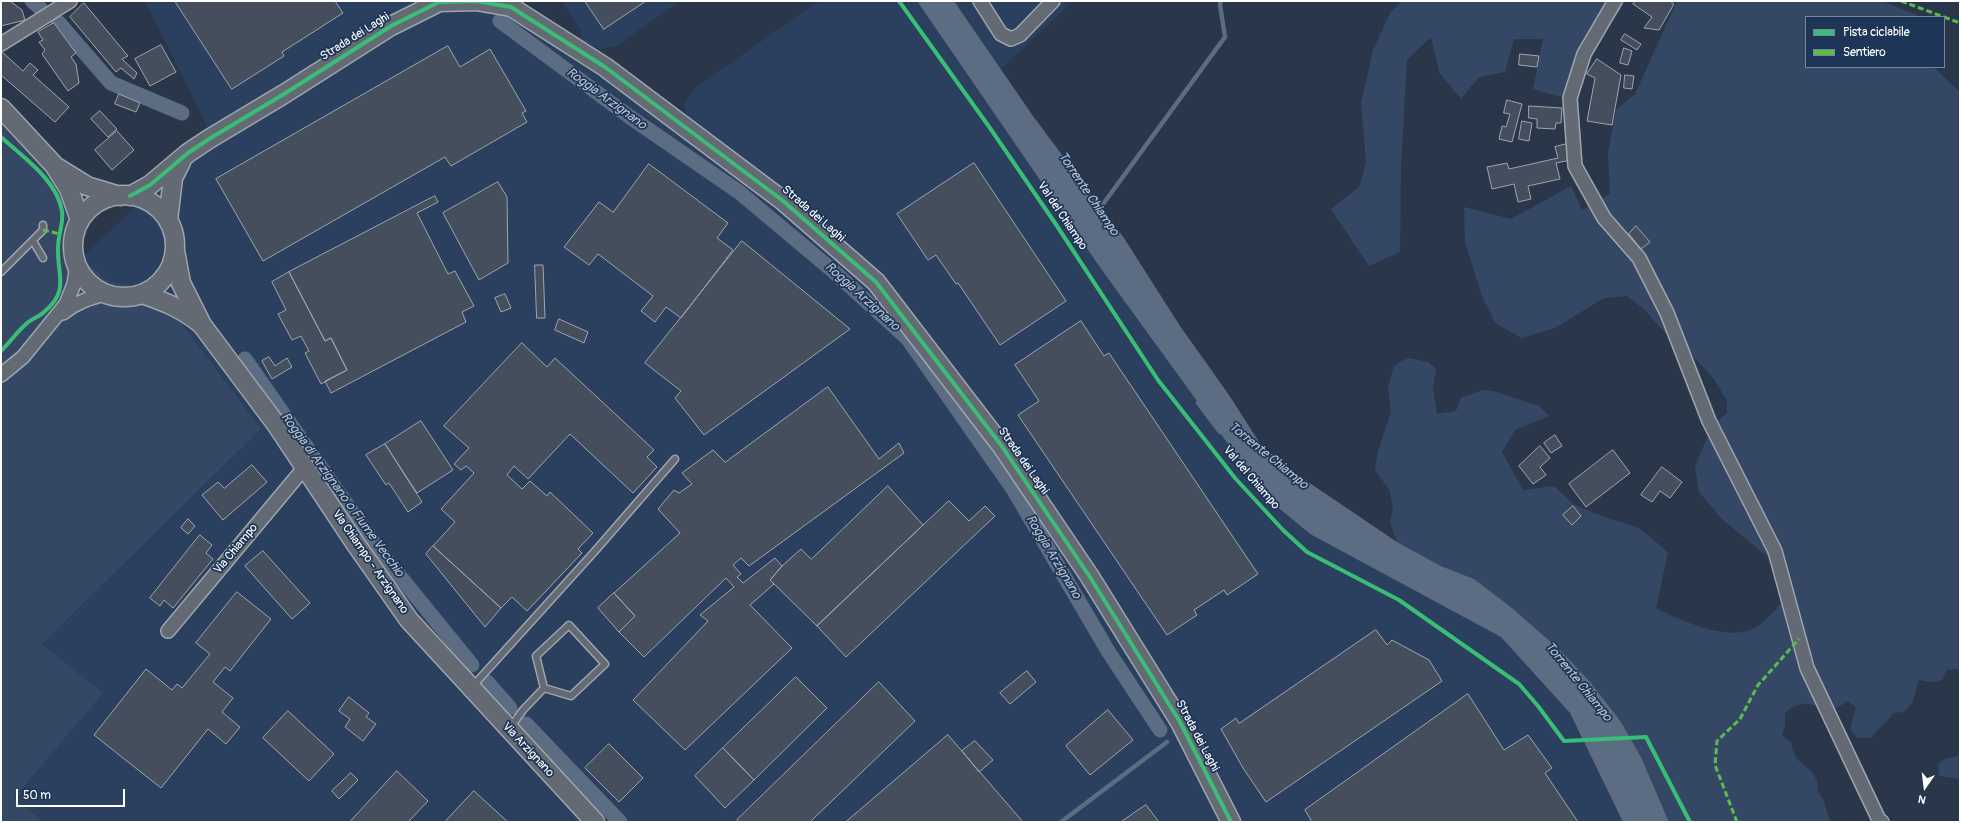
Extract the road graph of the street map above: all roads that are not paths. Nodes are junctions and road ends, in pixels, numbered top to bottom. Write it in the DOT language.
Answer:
graph roads {
  1 [pos="70,1"];
  2 [pos="439,1"];
  3 [pos="980,1"];
  4 [pos="1053,1"];
  5 [pos="1615,1"];
  6 [pos="1,44"];
  7 [pos="1,108"];
  8 [pos="182,159"];
  9 [pos="54,165"];
  10 [pos="125,196"];
  11 [pos="80,220"];
  12 [pos="168,220"];
  13 [pos="43,224"];
  14 [pos="33,241"];
  15 [pos="175,251"];
  16 [pos="43,258"];
  17 [pos="76,264"];
  18 [pos="1,272"];
  19 [pos="106,294"];
  20 [pos="142,294"];
  21 [pos="49,324"];
  22 [pos="202,325"];
  23 [pos="1,375"];
  24 [pos="675,459"];
  25 [pos="305,467"];
  26 [pos="168,631"];
  27 [pos="466,683"];
  28 [pos="544,688"];
  29 [pos="509,730"];
  30 [pos="595,822"];
  31 [pos="1231,822"];
  32 [pos="1882,822"];
  1 -- 6 [label="street"];
  2 -- 8 [label="street, Strada dei Laghi"];
  2 -- 31 [label="street, Strada dei Laghi"];
  3 -- 4 [label="street"];
  5 -- 32 [label="street"];
  7 -- 9 [label="street"];
  8 -- 10 [label="street, Strada dei Laghi"];
  8 -- 12 [label="street"];
  9 -- 10 [label="street"];
  9 -- 11 [label="street"];
  10 -- 11 [label="street"];
  10 -- 12 [label="street"];
  11 -- 17 [label="street"];
  12 -- 15 [label="street"];
  13 -- 14 [label="lane"];
  14 -- 16 [label="lane"];
  14 -- 18 [label="lane"];
  15 -- 20 [label="street"];
  15 -- 22 [label="street"];
  17 -- 19 [label="street"];
  17 -- 21 [label="street"];
  19 -- 20 [label="street"];
  19 -- 21 [label="street"];
  20 -- 22 [label="street"];
  21 -- 23 [label="street"];
  22 -- 25 [label="street, Via Chiampo - Arzignano"];
  24 -- 27 [label="lane"];
  25 -- 26 [label="street, Via Chiampo"];
  25 -- 27 [label="street, Via Chiampo - Arzignano"];
  27 -- 29 [label="street, Via Arzignano"];
  28 -- 28 [label="lane"];
  28 -- 29 [label="lane"];
  29 -- 30 [label="street, Via Arzignano"];
}
